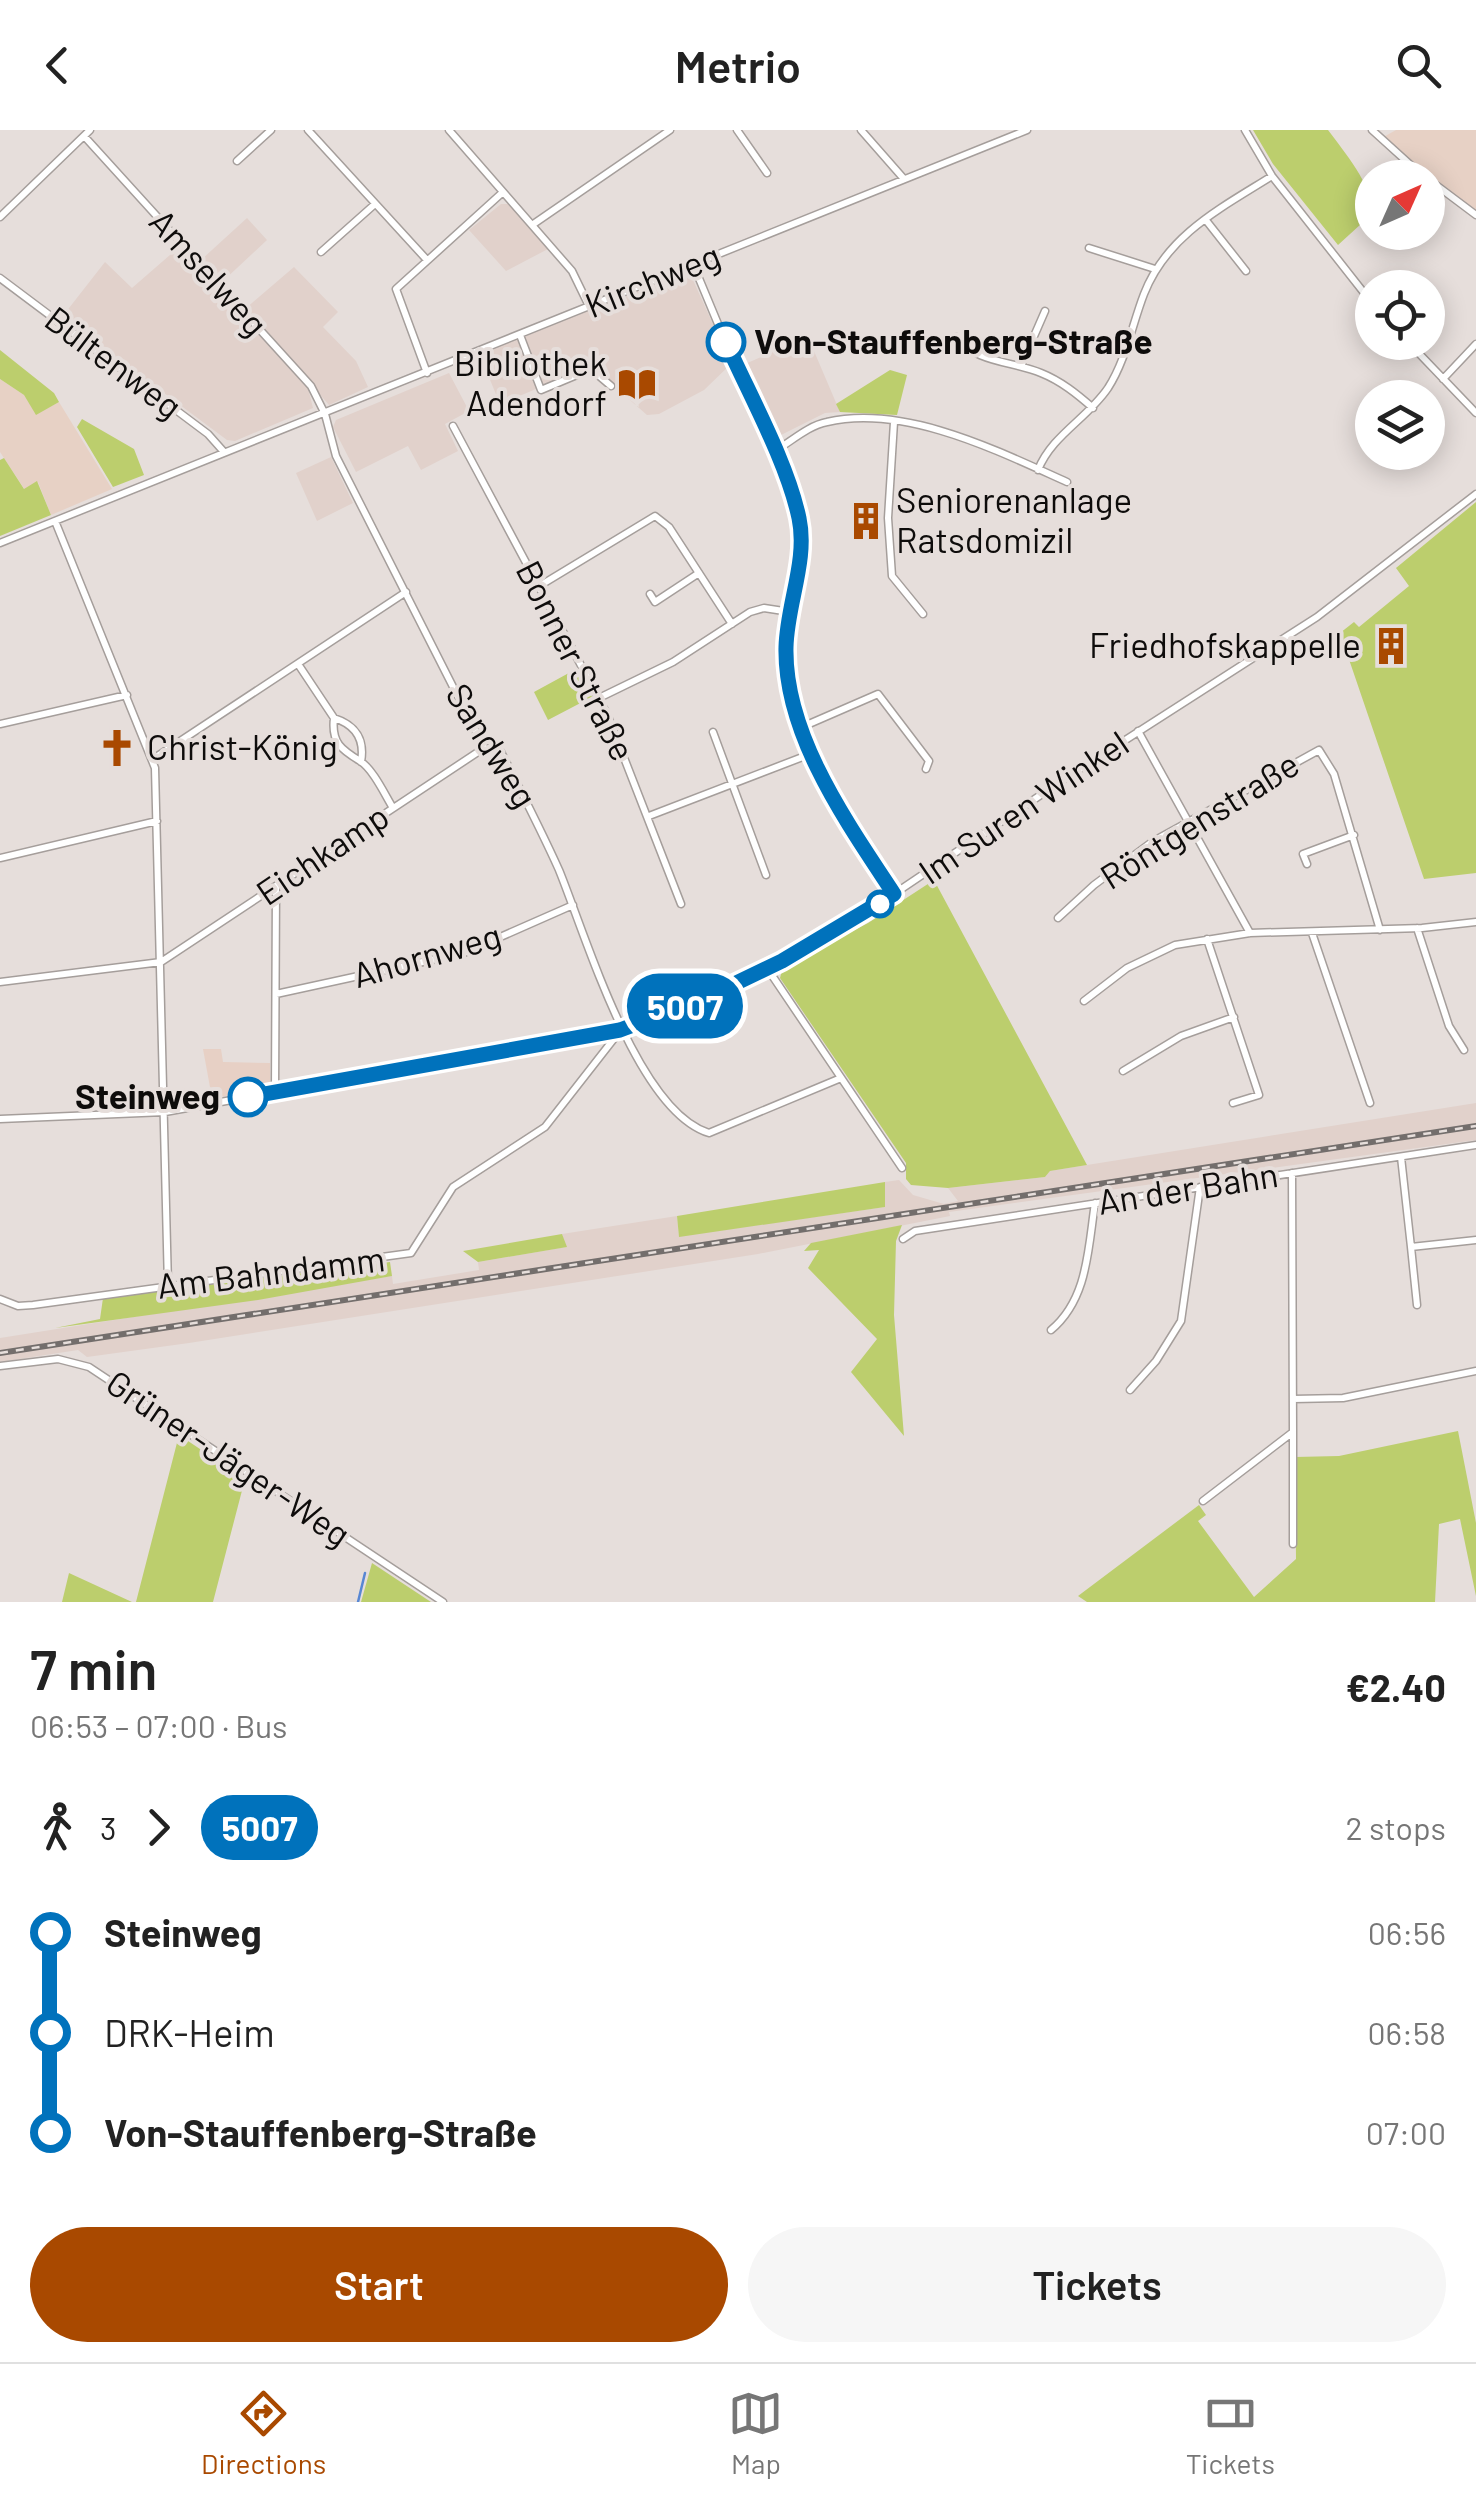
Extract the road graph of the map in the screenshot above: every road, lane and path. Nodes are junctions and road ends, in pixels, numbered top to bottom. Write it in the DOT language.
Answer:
graph roads {
  1 [pos="271,130"];
  2 [pos="308,130"];
  3 [pos="449,130"];
  4 [pos="464,130"];
  5 [pos="670,130"];
  6 [pos="738,130"];
  7 [pos="860,130"];
  8 [pos="1027,130"];
  9 [pos="1245,130"];
  10 [pos="1372,130"];
  11 [pos="87,133"];
  12 [pos="456,137"];
  13 [pos="1404,160"];
  14 [pos="237,161"];
  15 [pos="767,173"];
  16 [pos="1272,176"];
  17 [pos="904,179"];
  18 [pos="503,192"];
  19 [pos="1445,192"];
  20 [pos="376,204"];
  21 [pos="1476,215"];
  22 [pos="0,217"];
  23 [pos="1205,219"];
  24 [pos="532,224"];
  25 [pos="1089,248"];
  26 [pos="321,252"];
  27 [pos="426,260"];
  28 [pos="693,264"];
  29 [pos="1155,268"];
  30 [pos="1246,271"];
  31 [pos="0,278"];
  32 [pos="1355,281"];
  33 [pos="590,306"];
  34 [pos="1044,311"];
  35 [pos="520,335"];
  36 [pos="956,337"];
  37 [pos="1476,344"];
  38 [pos="1426,360"];
  39 [pos="1021,366"];
  40 [pos="427,373"];
  41 [pos="1443,378"];
  42 [pos="611,386"];
  43 [pos="1093,408"];
  44 [pos="1476,413"];
  45 [pos="325,414"];
  46 [pos="894,422"];
  47 [pos="454,426"];
  48 [pos="224,452"];
  49 [pos="773,452"];
  50 [pos="1038,470"];
  51 [pos="1066,482"];
  52 [pos="1476,494"];
  53 [pos="55,521"];
  54 [pos="0,543"];
  55 [pos="699,574"];
  56 [pos="540,585"];
  57 [pos="406,592"];
  58 [pos="650,594"];
  59 [pos="790,612"];
  60 [pos="923,614"];
  61 [pos="732,624"];
  62 [pos="298,664"];
  63 [pos="127,696"];
  64 [pos="599,698"];
  65 [pos="334,718"];
  66 [pos="0,724"];
  67 [pos="802,727"];
  68 [pos="1138,731"];
  69 [pos="713,732"];
  70 [pos="484,748"];
  71 [pos="814,753"];
  72 [pos="152,758"];
  73 [pos="361,762"];
  74 [pos="926,769"];
  75 [pos="732,786"];
  76 [pos="394,808"];
  77 [pos="649,816"];
  78 [pos="158,820"];
  79 [pos="1190,820"];
  80 [pos="1354,834"];
  81 [pos="0,858"];
  82 [pos="1307,864"];
  83 [pos="766,875"];
  84 [pos="276,886"];
  85 [pos="894,894"];
  86 [pos="682,904"];
  87 [pos="574,906"];
  88 [pos="1058,918"];
  89 [pos="1476,922"];
  90 [pos="1417,928"];
  91 [pos="1380,930"];
  92 [pos="1250,933"];
  93 [pos="1312,933"];
  94 [pos="1207,939"];
  95 [pos="161,962"];
  96 [pos="768,968"];
  97 [pos="0,982"];
  98 [pos="276,994"];
  99 [pos="1084,1000"];
  100 [pos="1234,1017"];
  101 [pos="620,1030"];
  102 [pos="1464,1050"];
  103 [pos="1122,1071"];
  104 [pos="841,1078"];
  105 [pos="274,1093"];
  106 [pos="1233,1103"];
  107 [pos="1370,1104"];
  108 [pos="165,1112"];
  109 [pos="0,1119"];
  110 [pos="1476,1145"];
  111 [pos="1401,1157"];
  112 [pos="902,1168"];
  113 [pos="1292,1173"];
  114 [pos="1200,1188"];
  115 [pos="1095,1203"];
  116 [pos="903,1239"];
  117 [pos="1476,1240"];
  118 [pos="1411,1248"];
  119 [pos="168,1286"];
  120 [pos="0,1298"];
  121 [pos="1417,1305"];
  122 [pos="1051,1330"];
  123 [pos="0,1366"];
  124 [pos="1476,1370"];
  125 [pos="1130,1390"];
  126 [pos="1293,1398"];
  127 [pos="1293,1432"];
  128 [pos="1203,1501"];
  129 [pos="1294,1544"];
  130 [pos="443,1602"];
  1 -- 14 [label="street"];
  2 -- 20 [label="street"];
  3 -- 12 [label="street"];
  4 -- 12 [label="street"];
  5 -- 24 [label="street"];
  6 -- 15 [label="street"];
  7 -- 17 [label="street"];
  8 -- 17 [label="street, Kirchweg"];
  9 -- 16 [label="street"];
  10 -- 13 [label="street"];
  11 -- 22 [label="street"];
  11 -- 45 [label="street, Amselweg"];
  12 -- 18 [label="street"];
  16 -- 23 [label="street"];
  16 -- 32 [label="street"];
  17 -- 28 [label="street, Kirchweg"];
  18 -- 24 [label="street"];
  18 -- 27 [label="street"];
  19 -- 21 [label="street"];
  20 -- 26 [label="street"];
  20 -- 27 [label="street"];
  23 -- 29 [label="street"];
  23 -- 30 [label="street"];
  24 -- 33 [label="street"];
  25 -- 29 [label="street"];
  27 -- 40 [label="street"];
  28 -- 33 [label="street, Kirchweg"];
  28 -- 49 [label="street"];
  29 -- 43 [label="street"];
  31 -- 48 [label="street, Bültenweg"];
  33 -- 35 [label="street, Kirchweg"];
  34 -- 39 [label="street"];
  35 -- 40 [label="street, Kirchweg"];
  35 -- 42 [label="street"];
  36 -- 39 [label="street"];
  37 -- 41 [label="street"];
  38 -- 41 [label="street"];
  39 -- 43 [label="street"];
  40 -- 45 [label="street, Kirchweg"];
  41 -- 44 [label="street"];
  43 -- 50 [label="street"];
  45 -- 48 [label="street, Kirchweg"];
  45 -- 57 [label="street, Sandweg"];
  46 -- 49 [label="street"];
  46 -- 50 [label="street"];
  46 -- 60 [label="street"];
  47 -- 56 [label="street, Bonner Straße"];
  48 -- 53 [label="street, Kirchweg"];
  49 -- 59 [label="street"];
  50 -- 51 [label="street"];
  52 -- 68 [label="street, Im Suren Winkel"];
  53 -- 54 [label="street, Kirchweg"];
  53 -- 63 [label="street"];
  55 -- 56 [label="street"];
  55 -- 58 [label="street"];
  55 -- 61 [label="street"];
  56 -- 64 [label="street, Bonner Straße"];
  57 -- 62 [label="street"];
  57 -- 70 [label="street, Sandweg"];
  59 -- 61 [label="street"];
  59 -- 67 [label="street"];
  61 -- 64 [label="street"];
  62 -- 65 [label="street"];
  62 -- 72 [label="street"];
  63 -- 66 [label="street"];
  63 -- 72 [label="street"];
  64 -- 77 [label="street, Bonner Straße"];
  65 -- 73 [label="street"];
  65 -- 73 [label="street"];
  67 -- 71 [label="street"];
  67 -- 74 [label="street"];
  68 -- 79 [label="street"];
  68 -- 85 [label="street, Im Suren Winkel"];
  69 -- 75 [label="street"];
  70 -- 76 [label="street, Eichkamp"];
  70 -- 87 [label="street, Sandweg"];
  71 -- 75 [label="street"];
  71 -- 85 [label="street"];
  72 -- 78 [label="street"];
  73 -- 76 [label="street"];
  75 -- 77 [label="street"];
  75 -- 83 [label="street"];
  76 -- 84 [label="street, Eichkamp"];
  77 -- 86 [label="street, Bonner Straße"];
  78 -- 81 [label="street"];
  78 -- 95 [label="street"];
  79 -- 80 [label="street, Röntgenstraße"];
  79 -- 88 [label="street, Röntgenstraße"];
  79 -- 92 [label="street"];
  80 -- 82 [label="street"];
  80 -- 91 [label="street, Röntgenstraße"];
  84 -- 95 [label="street, Eichkamp"];
  84 -- 98 [label="street"];
  85 -- 96 [label="street, Im Suren Winkel"];
  87 -- 98 [label="street, Ahornweg"];
  87 -- 101 [label="street, Sandweg"];
  89 -- 90 [label="street"];
  90 -- 91 [label="street"];
  90 -- 102 [label="street"];
  91 -- 93 [label="street"];
  92 -- 93 [label="street"];
  92 -- 94 [label="street"];
  93 -- 107 [label="street"];
  94 -- 99 [label="street"];
  94 -- 100 [label="street"];
  95 -- 97 [label="street"];
  95 -- 108 [label="street"];
  96 -- 101 [label="street, Im Suren Winkel"];
  96 -- 104 [label="street"];
  98 -- 105 [label="street"];
  100 -- 103 [label="street"];
  100 -- 106 [label="street"];
  101 -- 104 [label="street, Sandweg"];
  101 -- 105 [label="street, Im Suren Winkel"];
  101 -- 119 [label="street, Am Bahndamm"];
  104 -- 112 [label="street"];
  105 -- 108 [label="street, Im Suren Winkel"];
  108 -- 109 [label="street, Im Suren Winkel"];
  108 -- 119 [label="street"];
  110 -- 111 [label="street, An der Bahn"];
  111 -- 113 [label="street, An der Bahn"];
  111 -- 118 [label="street"];
  113 -- 114 [label="street, An der Bahn"];
  113 -- 126 [label="street"];
  114 -- 115 [label="street, An der Bahn"];
  114 -- 125 [label="street"];
  115 -- 116 [label="street, An der Bahn"];
  115 -- 122 [label="street"];
  117 -- 118 [label="street"];
  118 -- 121 [label="street"];
  119 -- 120 [label="street, Am Bahndamm"];
  123 -- 130 [label="street, Grüner-Jäger-Weg"];
  124 -- 126 [label="street"];
  126 -- 127 [label="street"];
  127 -- 128 [label="street"];
  127 -- 129 [label="street"];
}
